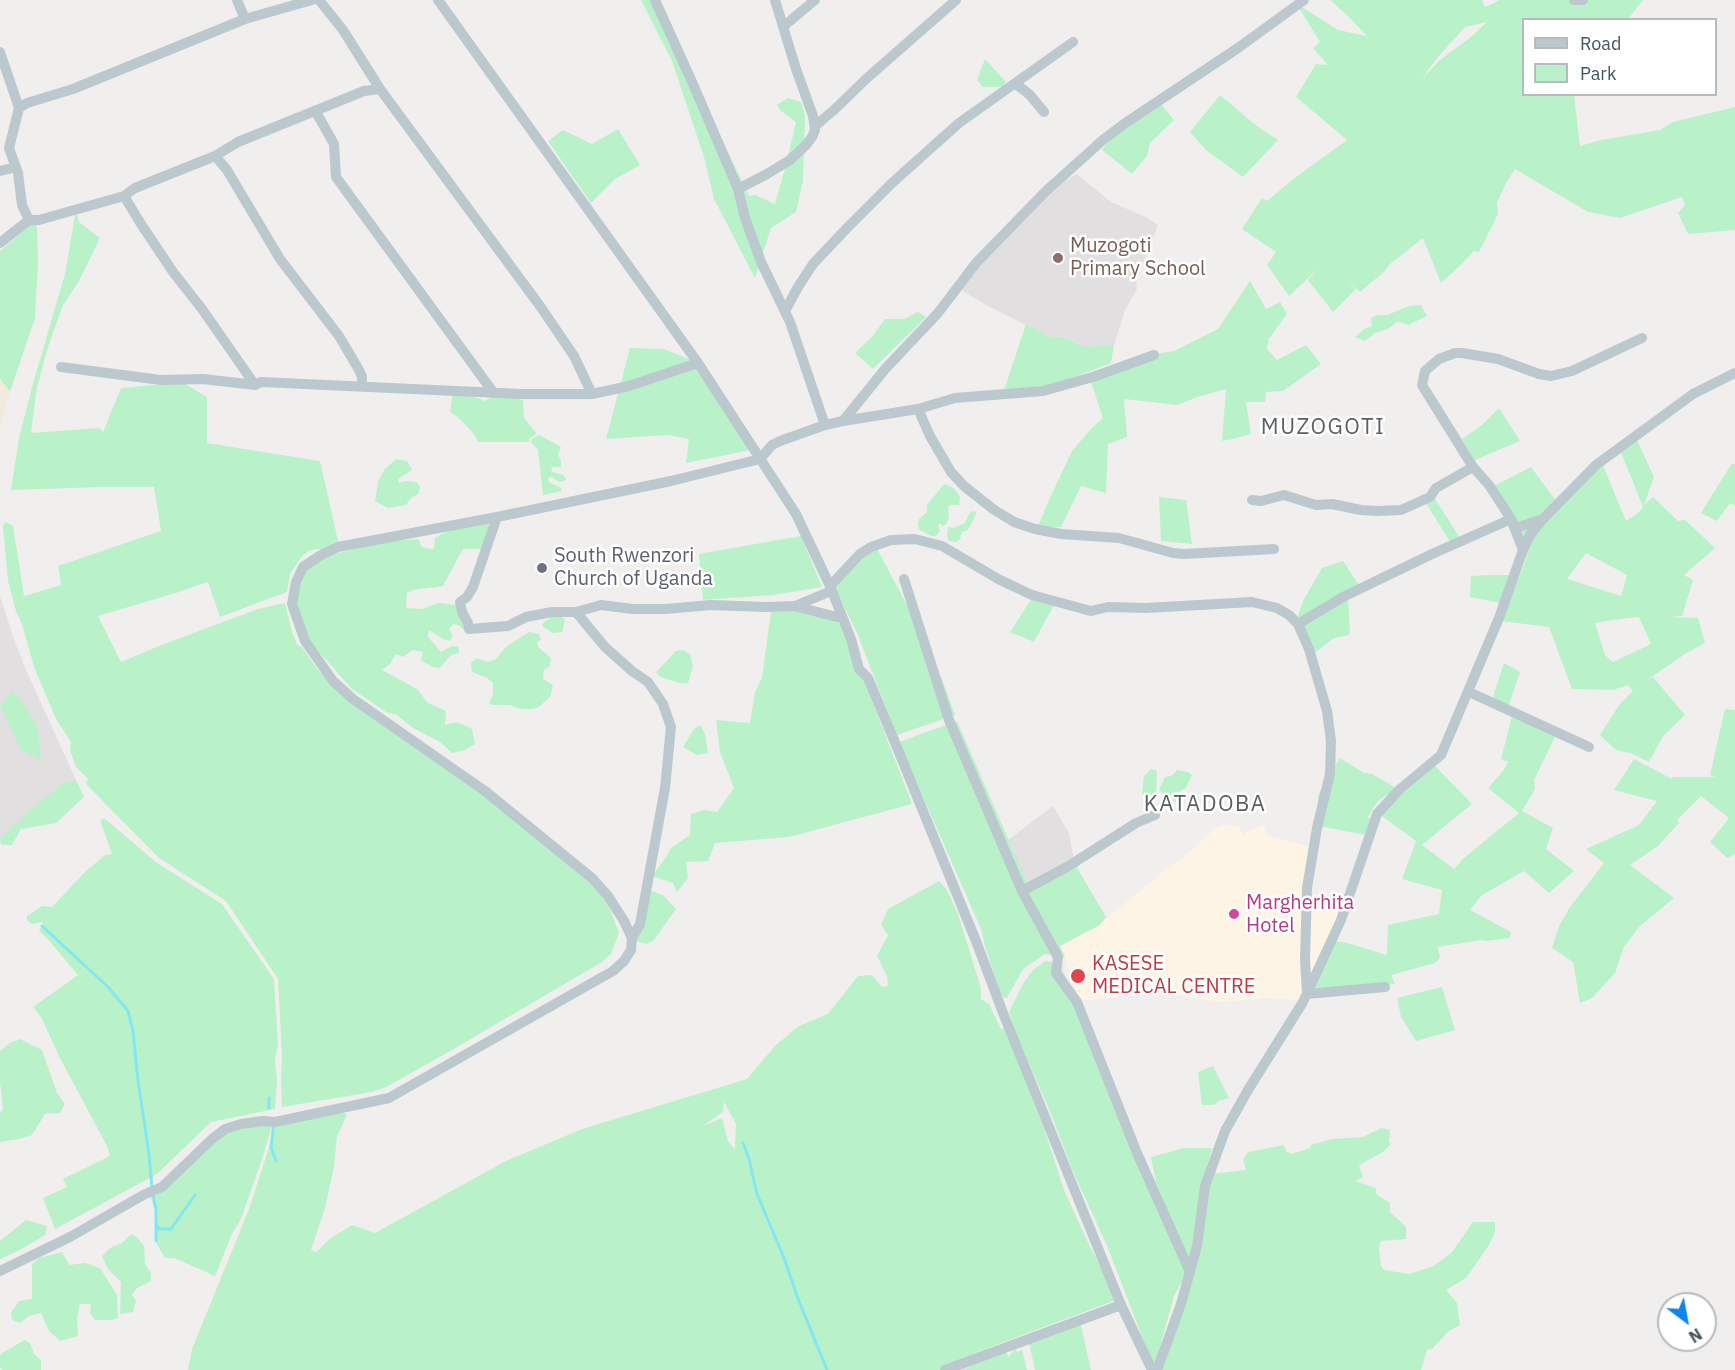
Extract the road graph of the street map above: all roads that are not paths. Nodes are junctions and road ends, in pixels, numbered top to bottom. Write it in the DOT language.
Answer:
graph roads {
  1 [pos="237,0"];
  2 [pos="312,0"];
  3 [pos="319,0"];
  4 [pos="438,0"];
  5 [pos="655,0"];
  6 [pos="775,0"];
  7 [pos="815,0"];
  8 [pos="956,0"];
  9 [pos="1304,0"];
  10 [pos="1574,0"];
  11 [pos="1583,0"];
  12 [pos="244,19"];
  13 [pos="784,26"];
  14 [pos="1073,42"];
  15 [pos="0,52"];
  16 [pos="1016,84"];
  17 [pos="380,89"];
  18 [pos="19,108"];
  19 [pos="316,112"];
  20 [pos="1044,112"];
  21 [pos="815,126"];
  22 [pos="215,156"];
  23 [pos="16,166"];
  24 [pos="0,171"];
  25 [pos="738,189"];
  26 [pos="124,196"];
  27 [pos="29,220"];
  28 [pos="0,243"];
  29 [pos="785,311"];
  30 [pos="1642,338"];
  31 [pos="1154,355"];
  32 [pos="698,363"];
  33 [pos="61,367"];
  34 [pos="1735,373"];
  35 [pos="255,385"];
  36 [pos="362,386"];
  37 [pos="493,392"];
  38 [pos="592,394"];
  39 [pos="918,409"];
  40 [pos="843,421"];
  41 [pos="825,425"];
  42 [pos="760,459"];
  43 [pos="1473,467"];
  44 [pos="1252,500"];
  45 [pos="497,518"];
  46 [pos="1543,519"];
  47 [pos="1514,523"];
  48 [pos="1274,549"];
  49 [pos="1523,550"];
  50 [pos="904,579"];
  51 [pos="830,589"];
  52 [pos="794,606"];
  53 [pos="576,612"];
  54 [pos="841,618"];
  55 [pos="1298,624"];
  56 [pos="1469,692"];
  57 [pos="1589,747"];
  58 [pos="1155,815"];
  59 [pos="1022,891"];
  60 [pos="632,938"];
  61 [pos="1385,987"];
  62 [pos="1307,994"];
  63 [pos="0,1271"];
  64 [pos="1190,1272"];
  65 [pos="1121,1305"];
  66 [pos="945,1370"];
  67 [pos="1152,1370"];
  68 [pos="1157,1370"];
  1 -- 12 [label="street"];
  2 -- 12 [label="street"];
  3 -- 17 [label="street"];
  4 -- 32 [label="street"];
  5 -- 25 [label="street"];
  6 -- 13 [label="street"];
  7 -- 13 [label="street"];
  8 -- 21 [label="street"];
  9 -- 40 [label="street"];
  10 -- 11 [label="street"];
  12 -- 18 [label="street"];
  13 -- 21 [label="street"];
  14 -- 16 [label="street"];
  15 -- 18 [label="street"];
  16 -- 20 [label="street"];
  16 -- 29 [label="street"];
  17 -- 19 [label="street"];
  17 -- 38 [label="street"];
  18 -- 23 [label="street"];
  19 -- 22 [label="street"];
  19 -- 37 [label="street"];
  21 -- 25 [label="street"];
  22 -- 26 [label="street"];
  22 -- 36 [label="street"];
  23 -- 24 [label="street"];
  23 -- 27 [label="street"];
  25 -- 29 [label="street"];
  26 -- 27 [label="street"];
  26 -- 35 [label="street"];
  27 -- 28 [label="street"];
  29 -- 41 [label="street"];
  30 -- 43 [label="street"];
  31 -- 39 [label="street"];
  32 -- 38 [label="street"];
  32 -- 42 [label="street"];
  33 -- 35 [label="street"];
  34 -- 46 [label="street"];
  35 -- 36 [label="street"];
  36 -- 37 [label="street"];
  37 -- 38 [label="street"];
  39 -- 40 [label="street"];
  39 -- 48 [label="street"];
  40 -- 41 [label="street"];
  41 -- 42 [label="street"];
  42 -- 45 [label="street"];
  42 -- 51 [label="street"];
  43 -- 44 [label="street"];
  43 -- 47 [label="street"];
  45 -- 53 [label="street"];
  45 -- 60 [label="street"];
  46 -- 47 [label="street"];
  46 -- 49 [label="street"];
  47 -- 49 [label="street"];
  47 -- 55 [label="street"];
  49 -- 56 [label="street"];
  50 -- 59 [label="street"];
  51 -- 52 [label="street"];
  51 -- 54 [label="street"];
  51 -- 55 [label="street"];
  52 -- 53 [label="street"];
  52 -- 54 [label="street"];
  53 -- 60 [label="street"];
  54 -- 65 [label="street"];
  55 -- 62 [label="street"];
  56 -- 57 [label="street"];
  56 -- 62 [label="street"];
  58 -- 59 [label="street"];
  59 -- 64 [label="street"];
  60 -- 63 [label="street"];
  61 -- 62 [label="street"];
  62 -- 64 [label="street"];
  64 -- 68 [label="street"];
  65 -- 66 [label="street"];
  65 -- 67 [label="street"];
}
